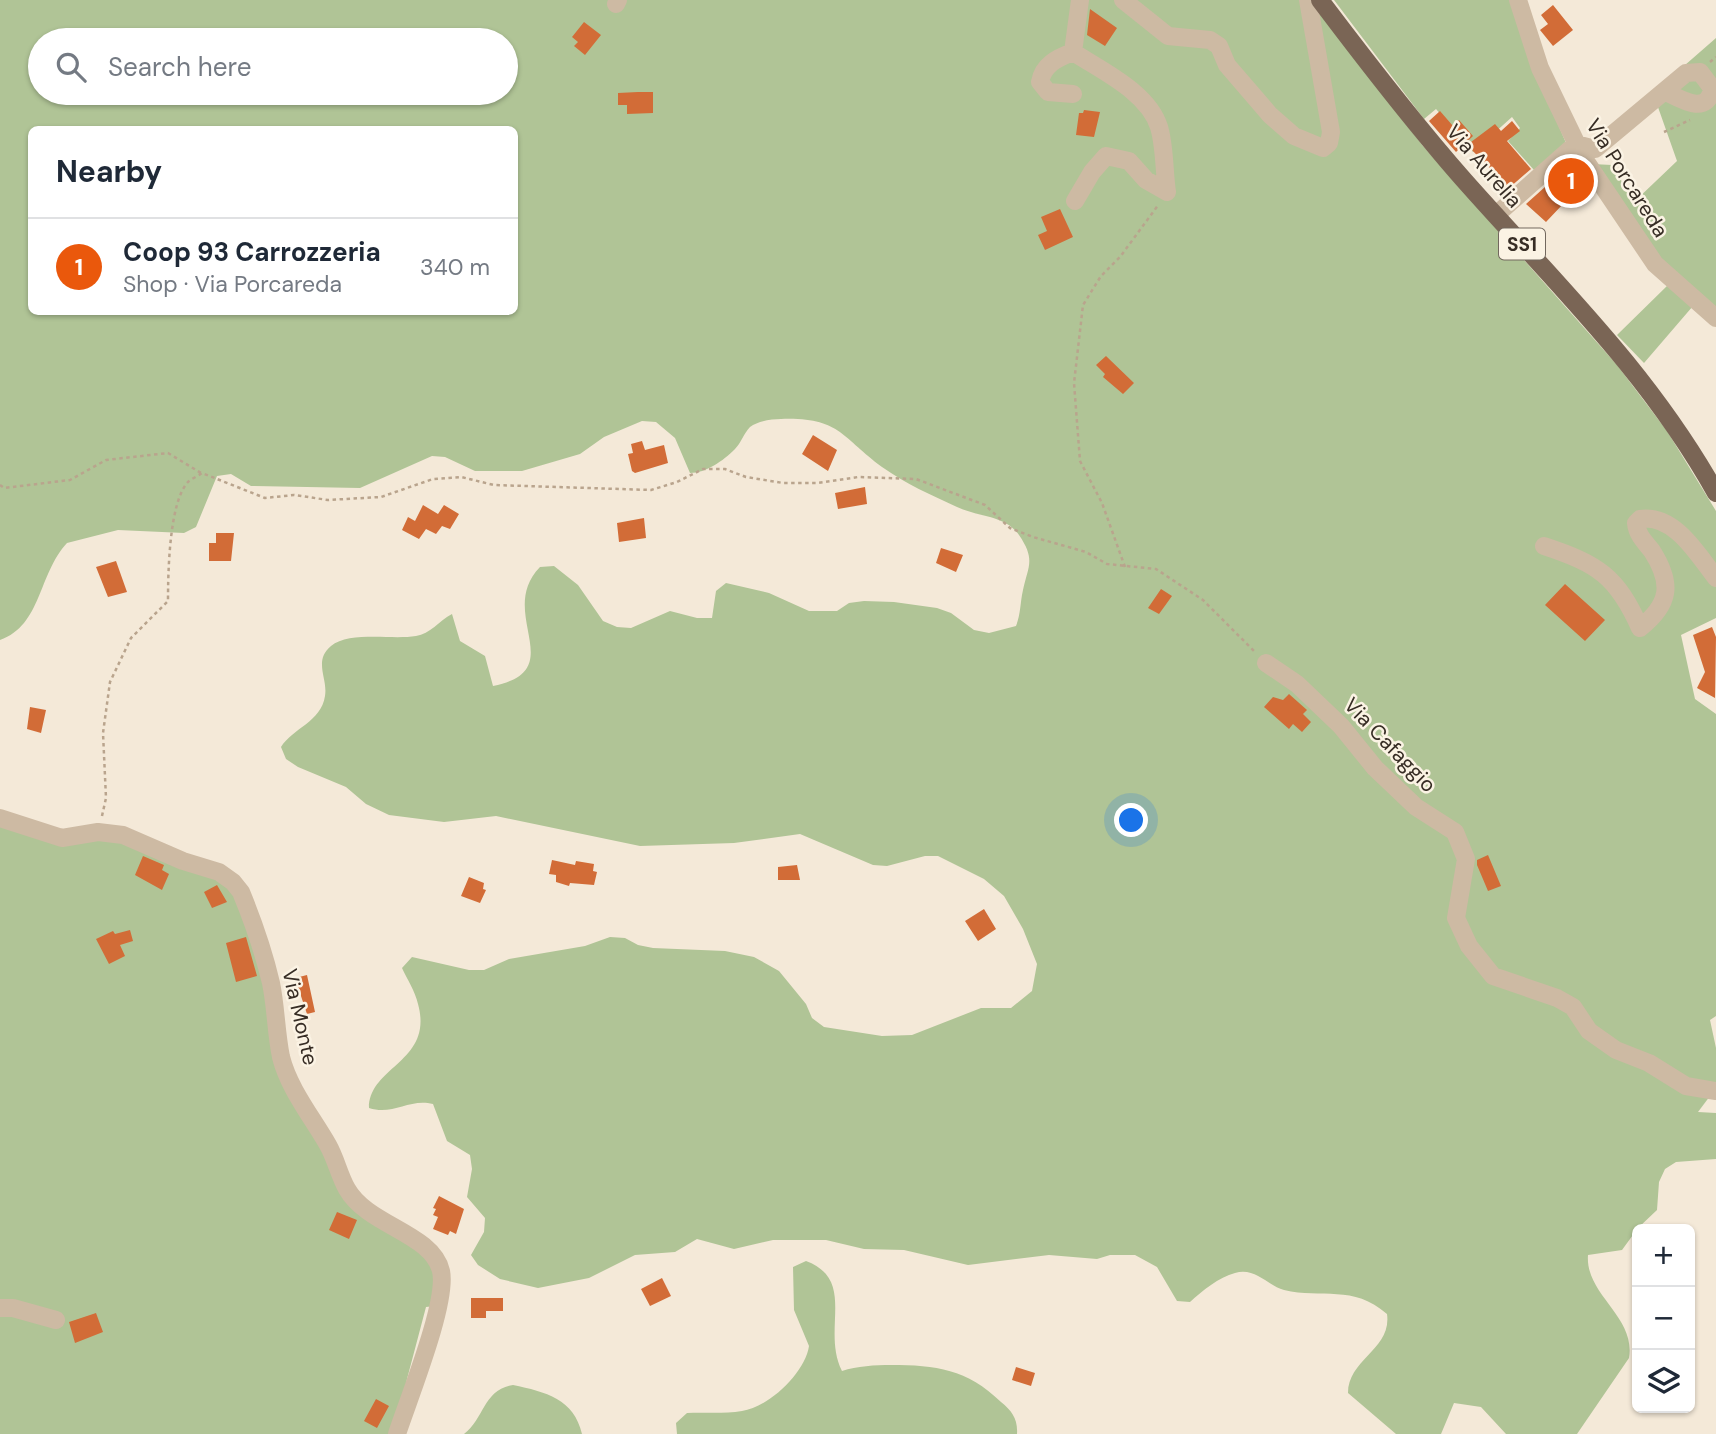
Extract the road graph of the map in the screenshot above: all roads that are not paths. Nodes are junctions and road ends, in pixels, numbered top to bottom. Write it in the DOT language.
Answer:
graph roads {
  1 [pos="1080,0"];
  2 [pos="1123,0"];
  3 [pos="1308,0"];
  4 [pos="1320,0"];
  5 [pos="1518,0"];
  6 [pos="1073,52"];
  7 [pos="1666,92"];
  8 [pos="1073,94"];
  9 [pos="1576,144"];
  10 [pos="1074,201"];
  11 [pos="1496,215"];
  12 [pos="1716,318"];
  13 [pos="1716,492"];
  14 [pos="1544,546"];
  15 [pos="1716,578"];
  16 [pos="1266,663"];
  17 [pos="0,818"];
  18 [pos="1716,1091"];
  19 [pos="0,1308"];
  20 [pos="56,1320"];
  21 [pos="397,1434"];
  1 -- 6 [label="street"];
  2 -- 3 [label="street"];
  4 -- 11 [label="main road, Via Aurelia / SS1"];
  5 -- 9 [label="street, Via Porcareda"];
  6 -- 8 [label="street"];
  6 -- 10 [label="street"];
  7 -- 9 [label="street"];
  9 -- 11 [label="street"];
  9 -- 12 [label="street, Via Porcareda"];
  11 -- 13 [label="main road, Via Aurelia / SS1"];
  14 -- 15 [label="street"];
  16 -- 18 [label="street, Via Cafaggio"];
  17 -- 21 [label="street, Via Monte"];
  19 -- 20 [label="street"];
}
